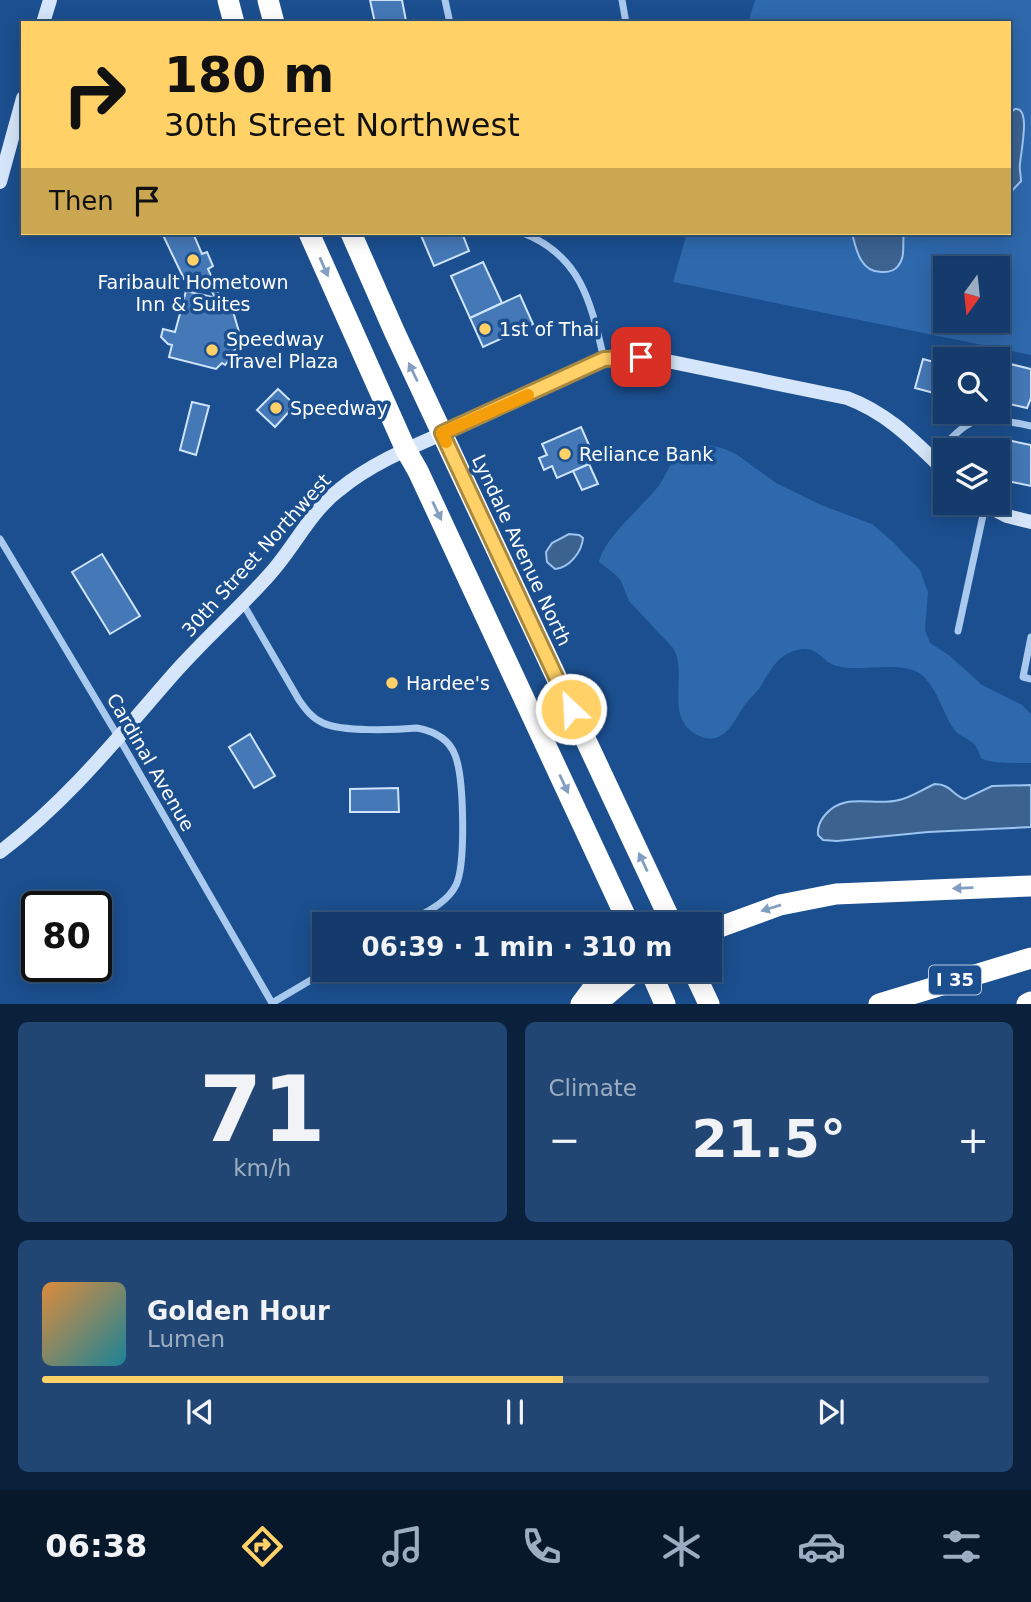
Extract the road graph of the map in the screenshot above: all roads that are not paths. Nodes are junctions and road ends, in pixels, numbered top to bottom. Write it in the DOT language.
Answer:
graph roads {
  1 [pos="50,0"];
  2 [pos="228,0"];
  3 [pos="268,0"];
  4 [pos="445,0"];
  5 [pos="622,0"];
  6 [pos="44,21"];
  7 [pos="233,21"];
  8 [pos="273,21"];
  9 [pos="450,21"];
  10 [pos="626,21"];
  11 [pos="21,106"];
  12 [pos="0,182"];
  13 [pos="310,235"];
  14 [pos="352,235"];
  15 [pos="527,235"];
  16 [pos="604,359"];
  17 [pos="1031,426"];
  18 [pos="442,433"];
  19 [pos="951,438"];
  20 [pos="406,450"];
  21 [pos="933,459"];
  22 [pos="981,515"];
  23 [pos="1005,515"];
  24 [pos="1031,522"];
  25 [pos="0,540"];
  26 [pos="242,602"];
  27 [pos="958,631"];
  28 [pos="1031,637"];
  29 [pos="1027,678"];
  30 [pos="119,738"];
  31 [pos="591,842"];
  32 [pos="0,852"];
  33 [pos="1031,886"];
  34 [pos="424,912"];
  35 [pos="609,912"];
  36 [pos="623,912"];
  37 [pos="666,912"];
  38 [pos="722,926"];
  39 [pos="1031,958"];
  40 [pos="312,979"];
  41 [pos="596,982"];
  42 [pos="621,982"];
  43 [pos="655,982"];
  44 [pos="699,982"];
  45 [pos="272,1003"];
  46 [pos="581,1003"];
  47 [pos="596,1003"];
  48 [pos="665,1003"];
  49 [pos="709,1003"];
  50 [pos="879,1003"];
  1 -- 6 [label="street"];
  2 -- 7 [label="highway"];
  3 -- 8 [label="highway"];
  4 -- 9 [label="street"];
  5 -- 10 [label="street"];
  11 -- 12 [label="street"];
  13 -- 20 [label="highway, one-way"];
  18 -- 14 [label="highway, Lyndale Avenue North, one-way"];
  15 -- 16 [label="street"];
  16 -- 18 [label="street, 30th Street Northwest"];
  16 -- 21 [label="street, 30th Street Northwest"];
  17 -- 19 [label="street"];
  18 -- 20 [label="street, 30th Street Northwest"];
  37 -- 18 [label="highway, Lyndale Avenue North, one-way"];
  20 -- 26 [label="street, 30th Street Northwest"];
  20 -- 31 [label="highway, one-way"];
  22 -- 27 [label="street"];
  23 -- 24 [label="street"];
  25 -- 30 [label="street, Cardinal Avenue"];
  26 -- 30 [label="street, 30th Street Northwest"];
  26 -- 34 [label="street"];
  28 -- 29 [label="street"];
  30 -- 32 [label="street, 30th Street Northwest"];
  30 -- 45 [label="street, Cardinal Avenue"];
  31 -- 35 [label="highway"];
  31 -- 36 [label="highway"];
  33 -- 38 [label="highway, one-way"];
  39 -- 50 [label="highway, I 35"];
  40 -- 45 [label="street"];
  41 -- 46 [label="highway"];
  42 -- 47 [label="highway"];
  43 -- 48 [label="highway"];
  44 -- 49 [label="highway"];
}
